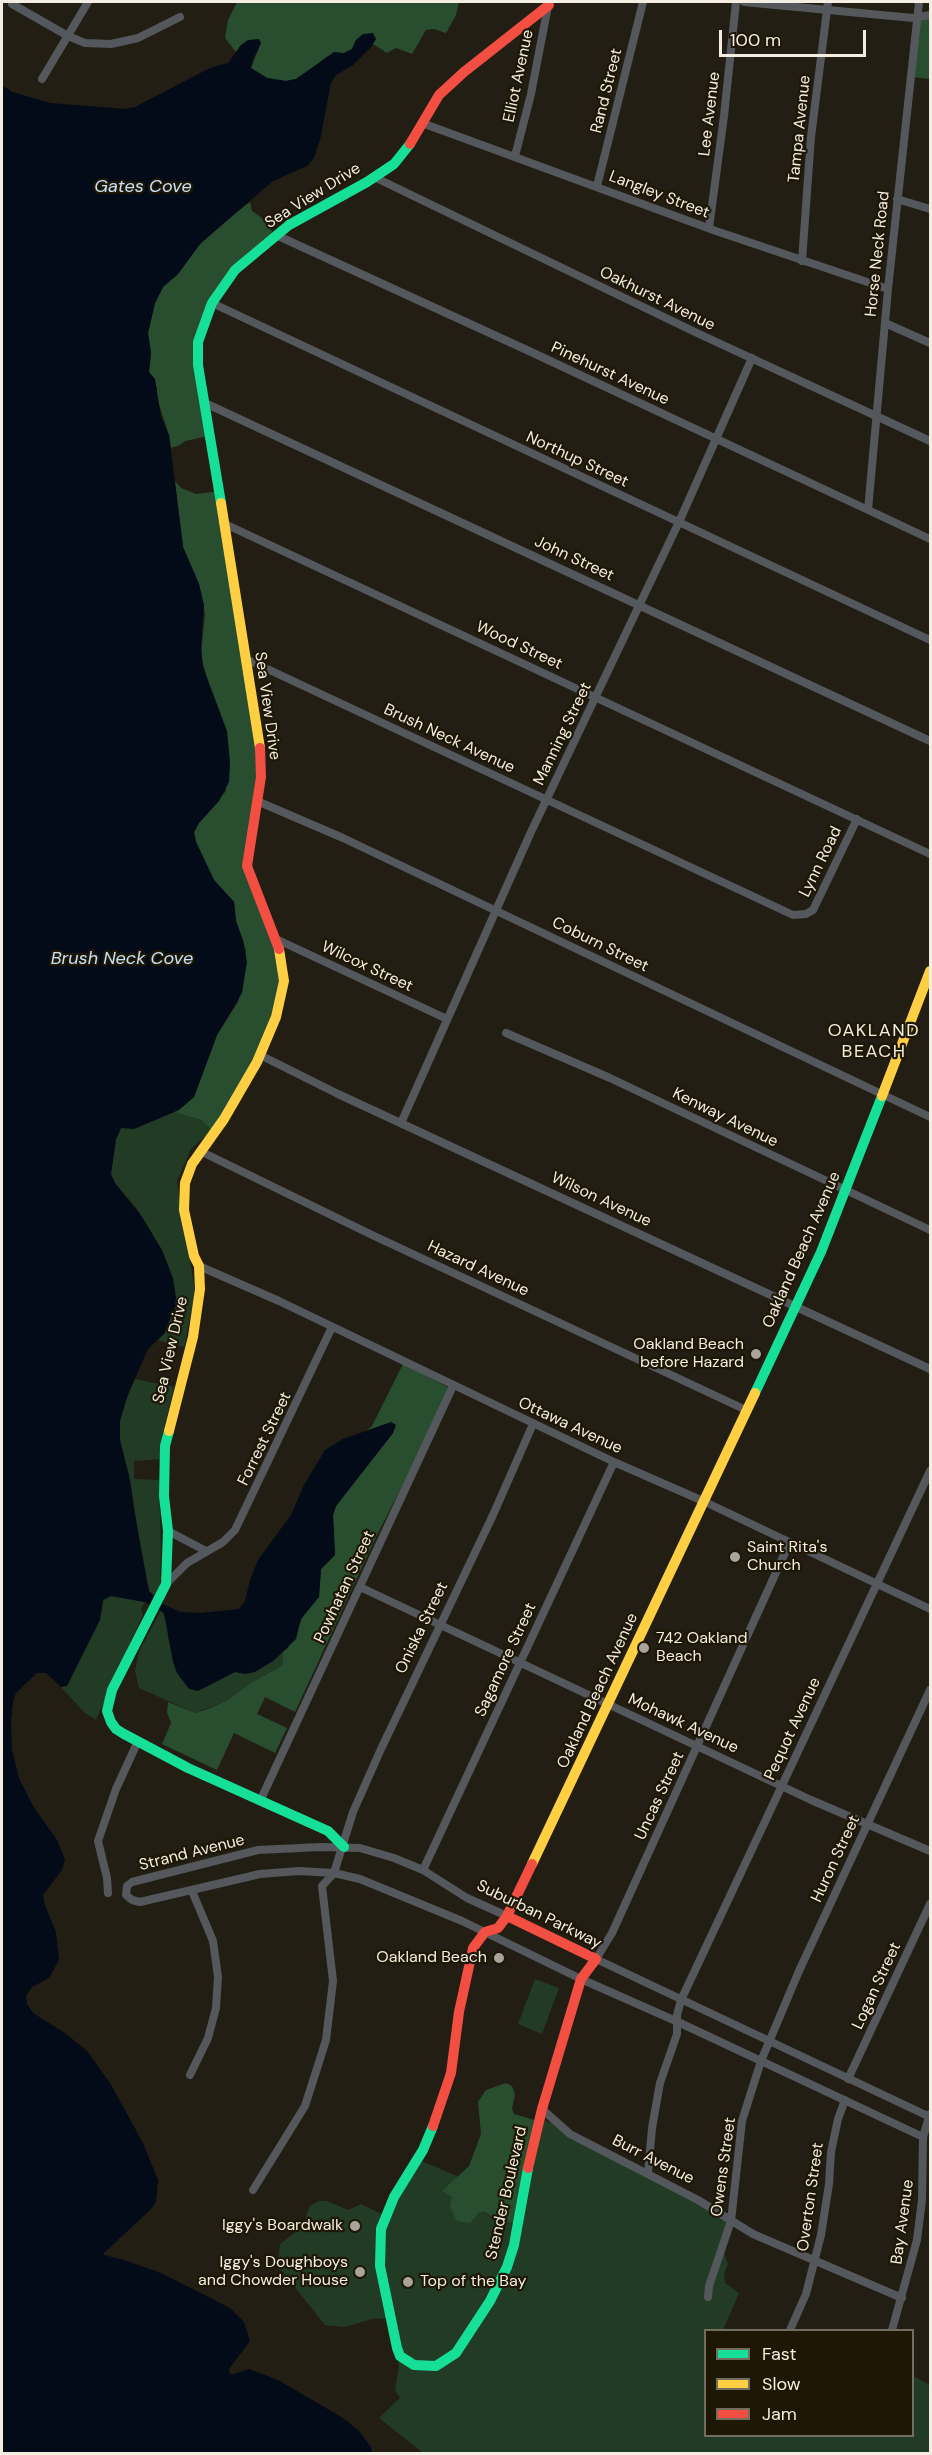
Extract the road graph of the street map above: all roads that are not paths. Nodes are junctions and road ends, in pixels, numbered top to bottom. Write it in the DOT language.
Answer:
graph roads {
  1 [pos="88,2"];
  2 [pos="643,2"];
  3 [pos="736,2"];
  4 [pos="744,2"];
  5 [pos="919,2"];
  6 [pos="549,3"];
  7 [pos="12,4"];
  8 [pos="828,5"];
  9 [pos="930,15"];
  10 [pos="180,17"];
  11 [pos="917,17"];
  12 [pos="68,36"];
  13 [pos="42,79"];
  14 [pos="422,123"];
  15 [pos="515,156"];
  16 [pos="374,177"];
  17 [pos="597,186"];
  18 [pos="897,199"];
  19 [pos="930,209"];
  20 [pos="709,228"];
  21 [pos="276,236"];
  22 [pos="802,261"];
  23 [pos="888,289"];
  24 [pos="212,303"];
  25 [pos="885,323"];
  26 [pos="930,344"];
  27 [pos="752,358"];
  28 [pos="205,403"];
  29 [pos="876,414"];
  30 [pos="716,439"];
  31 [pos="930,441"];
  32 [pos="868,510"];
  33 [pos="679,522"];
  34 [pos="225,525"];
  35 [pos="930,539"];
  36 [pos="639,605"];
  37 [pos="930,640"];
  38 [pos="246,658"];
  39 [pos="595,697"];
  40 [pos="930,741"];
  41 [pos="546,799"];
  42 [pos="257,801"];
  43 [pos="857,819"];
  44 [pos="930,854"];
  45 [pos="497,912"];
  46 [pos="806,914"];
  47 [pos="276,939"];
  48 [pos="930,976"];
  49 [pos="447,1019"];
  50 [pos="506,1033"];
  51 [pos="260,1055"];
  52 [pos="882,1095"];
  53 [pos="930,1117"];
  54 [pos="401,1123"];
  55 [pos="200,1151"];
  56 [pos="847,1189"];
  57 [pos="930,1230"];
  58 [pos="199,1266"];
  59 [pos="794,1306"];
  60 [pos="332,1327"];
  61 [pos="930,1369"];
  62 [pos="453,1386"];
  63 [pos="746,1410"];
  64 [pos="533,1424"];
  65 [pos="614,1462"];
  66 [pos="930,1471"];
  67 [pos="703,1501"];
  68 [pos="168,1531"];
  69 [pos="789,1544"];
  70 [pos="206,1551"];
  71 [pos="166,1584"];
  72 [pos="877,1584"];
  73 [pos="360,1587"];
  74 [pos="930,1609"];
  75 [pos="440,1624"];
  76 [pos="520,1661"];
  77 [pos="930,1690"];
  78 [pos="609,1704"];
  79 [pos="138,1741"];
  80 [pos="698,1746"];
  81 [pos="782,1786"];
  82 [pos="261,1799"];
  83 [pos="867,1824"];
  84 [pos="344,1847"];
  85 [pos="930,1851"];
  86 [pos="423,1870"];
  87 [pos="334,1873"];
  88 [pos="192,1891"];
  89 [pos="108,1893"];
  90 [pos="930,1905"];
  91 [pos="507,1916"];
  92 [pos="485,1932"];
  93 [pos="596,1959"];
  94 [pos="581,1979"];
  95 [pos="681,2000"];
  96 [pos="678,2022"];
  97 [pos="768,2041"];
  98 [pos="761,2061"];
  99 [pos="190,2075"];
  100 [pos="848,2079"];
  101 [pos="845,2100"];
  102 [pos="542,2109"];
  103 [pos="930,2116"];
  104 [pos="923,2137"];
  105 [pos="648,2174"];
  106 [pos="253,2190"];
  107 [pos="732,2221"];
  108 [pos="815,2262"];
  109 [pos="708,2297"];
  110 [pos="902,2298"];
  111 [pos="791,2329"];
  112 [pos="893,2329"];
  113 [pos="461,2344"];
  1 -- 12 [label="street"];
  2 -- 17 [label="street, Rand Street"];
  3 -- 20 [label="street, Lee Avenue"];
  4 -- 8 [label="street"];
  5 -- 11 [label="street, Horse Neck Road"];
  6 -- 14 [label="street, Sea View Drive"];
  6 -- 15 [label="street, Elliot Avenue"];
  7 -- 12 [label="street"];
  8 -- 11 [label="street"];
  8 -- 22 [label="street, Tampa Avenue"];
  9 -- 11 [label="street"];
  10 -- 12 [label="street"];
  11 -- 18 [label="street, Horse Neck Road"];
  12 -- 13 [label="street"];
  14 -- 15 [label="street, Langley Street"];
  14 -- 16 [label="street, Sea View Drive"];
  15 -- 17 [label="street, Langley Street"];
  16 -- 21 [label="street, Sea View Drive"];
  16 -- 27 [label="street, Oakhurst Avenue"];
  17 -- 20 [label="street, Langley Street"];
  18 -- 19 [label="street"];
  18 -- 23 [label="street, Horse Neck Road"];
  20 -- 22 [label="street, Langley Street"];
  21 -- 24 [label="street, Sea View Drive"];
  21 -- 30 [label="street, Pinehurst Avenue"];
  22 -- 23 [label="street, Langley Street"];
  23 -- 25 [label="street, Horse Neck Road"];
  24 -- 28 [label="street, Sea View Drive"];
  24 -- 33 [label="street, Northup Street"];
  25 -- 26 [label="street"];
  25 -- 29 [label="street, Horse Neck Road"];
  27 -- 29 [label="street, Oakhurst Avenue"];
  27 -- 30 [label="street, Manning Street"];
  28 -- 34 [label="street, Sea View Drive"];
  28 -- 36 [label="street, John Street"];
  29 -- 31 [label="street, Oakhurst Avenue"];
  29 -- 32 [label="street, Horse Neck Road"];
  30 -- 32 [label="street, Pinehurst Avenue"];
  30 -- 33 [label="street, Manning Street"];
  32 -- 35 [label="street, Pinehurst Avenue"];
  33 -- 36 [label="street, Manning Street"];
  33 -- 37 [label="street, Northup Street"];
  34 -- 38 [label="street, Sea View Drive"];
  34 -- 39 [label="street, Wood Street"];
  36 -- 39 [label="street, Manning Street"];
  36 -- 40 [label="street, John Street"];
  38 -- 41 [label="street, Brush Neck Avenue"];
  38 -- 42 [label="street, Sea View Drive"];
  39 -- 41 [label="street, Manning Street"];
  39 -- 43 [label="street, Wood Street"];
  41 -- 45 [label="street, Manning Street"];
  41 -- 46 [label="street, Brush Neck Avenue"];
  42 -- 45 [label="street, Coburn Street"];
  42 -- 47 [label="street, Sea View Drive"];
  43 -- 44 [label="street, Wood Street"];
  43 -- 46 [label="street, Lynn Road"];
  45 -- 49 [label="street, Manning Street"];
  45 -- 52 [label="street, Coburn Street"];
  47 -- 49 [label="street, Wilcox Street"];
  47 -- 51 [label="street, Sea View Drive"];
  48 -- 52 [label="street, Oakland Beach Avenue"];
  49 -- 54 [label="street, Manning Street"];
  50 -- 56 [label="street, Kenway Avenue"];
  51 -- 54 [label="street, Wilson Avenue"];
  51 -- 55 [label="street, Sea View Drive"];
  52 -- 53 [label="street, Coburn Street"];
  52 -- 56 [label="street, Oakland Beach Avenue"];
  54 -- 59 [label="street, Wilson Avenue"];
  55 -- 58 [label="street, Sea View Drive"];
  55 -- 63 [label="street, Hazard Avenue"];
  56 -- 57 [label="street, Kenway Avenue"];
  56 -- 59 [label="street, Oakland Beach Avenue"];
  58 -- 60 [label="street, Ottawa Avenue"];
  58 -- 68 [label="street, Sea View Drive"];
  59 -- 61 [label="street, Wilson Avenue"];
  59 -- 63 [label="street, Oakland Beach Avenue"];
  60 -- 62 [label="street, Ottawa Avenue"];
  60 -- 70 [label="street, Forrest Street"];
  62 -- 64 [label="street, Ottawa Avenue"];
  62 -- 73 [label="street, Powhatan Street"];
  63 -- 67 [label="street, Oakland Beach Avenue"];
  64 -- 65 [label="street, Ottawa Avenue"];
  64 -- 75 [label="street, Oniska Street"];
  65 -- 67 [label="street, Ottawa Avenue"];
  65 -- 76 [label="street, Sagamore Street"];
  66 -- 72 [label="street, Pequot Avenue"];
  67 -- 69 [label="street, Ottawa Avenue"];
  67 -- 78 [label="street, Oakland Beach Avenue"];
  68 -- 70 [label="street"];
  68 -- 71 [label="street, Sea View Drive"];
  69 -- 72 [label="street, Ottawa Avenue"];
  69 -- 80 [label="street, Uncas Street"];
  70 -- 71 [label="street, Forrest Street"];
  71 -- 79 [label="street, Sea View Drive"];
  72 -- 74 [label="street, Ottawa Avenue"];
  72 -- 81 [label="street, Pequot Avenue"];
  73 -- 75 [label="street, Mohawk Avenue"];
  73 -- 82 [label="street, Powhatan Street"];
  75 -- 76 [label="street, Mohawk Avenue"];
  75 -- 84 [label="street, Oniska Street"];
  76 -- 78 [label="street, Mohawk Avenue"];
  76 -- 86 [label="street, Sagamore Street"];
  77 -- 83 [label="street, Huron Street"];
  78 -- 80 [label="street, Mohawk Avenue"];
  78 -- 91 [label="street, Oakland Beach Avenue"];
  79 -- 82 [label="street, Suburban Parkway"];
  79 -- 89 [label="street"];
  80 -- 81 [label="street, Mohawk Avenue"];
  80 -- 93 [label="street, Uncas Street"];
  81 -- 83 [label="street, Mohawk Avenue"];
  81 -- 95 [label="street, Pequot Avenue"];
  82 -- 84 [label="street, Suburban Parkway"];
  83 -- 85 [label="street, Mohawk Avenue"];
  83 -- 97 [label="street, Huron Street"];
  84 -- 86 [label="street, Suburban Parkway"];
  84 -- 87 [label="street, Oniska Street"];
  84 -- 88 [label="street, Strand Avenue"];
  86 -- 91 [label="street, Suburban Parkway"];
  87 -- 88 [label="street, Strand Avenue"];
  87 -- 92 [label="street"];
  87 -- 106 [label="street, Oniska Street"];
  88 -- 99 [label="street"];
  90 -- 100 [label="street, Logan Street"];
  91 -- 92 [label="street, Oakland Beach Avenue"];
  91 -- 93 [label="street, Suburban Parkway"];
  92 -- 94 [label="street"];
  92 -- 113 [label="street, Oakland Beach Avenue"];
  93 -- 94 [label="street"];
  93 -- 95 [label="street, Suburban Parkway"];
  94 -- 96 [label="street"];
  94 -- 102 [label="street"];
  95 -- 96 [label="street, Pequot Avenue"];
  95 -- 97 [label="street, Suburban Parkway"];
  96 -- 98 [label="street"];
  96 -- 105 [label="street, Pequot Avenue"];
  97 -- 98 [label="street, Owens Street"];
  97 -- 100 [label="street, Suburban Parkway"];
  98 -- 101 [label="street"];
  98 -- 107 [label="street, Owens Street"];
  100 -- 103 [label="street, Suburban Parkway"];
  101 -- 104 [label="street"];
  101 -- 108 [label="street, Overton Street"];
  102 -- 105 [label="street, Burr Avenue"];
  102 -- 113 [label="street, Stender Boulevard"];
  103 -- 104 [label="street, Bay Avenue"];
  104 -- 110 [label="street, Bay Avenue"];
  105 -- 107 [label="street, Burr Avenue"];
  107 -- 108 [label="street, Burr Avenue"];
  107 -- 109 [label="street, Owens Street"];
  108 -- 110 [label="street, Burr Avenue"];
  108 -- 111 [label="street, Overton Street"];
  110 -- 112 [label="street, Bay Avenue"];
}
